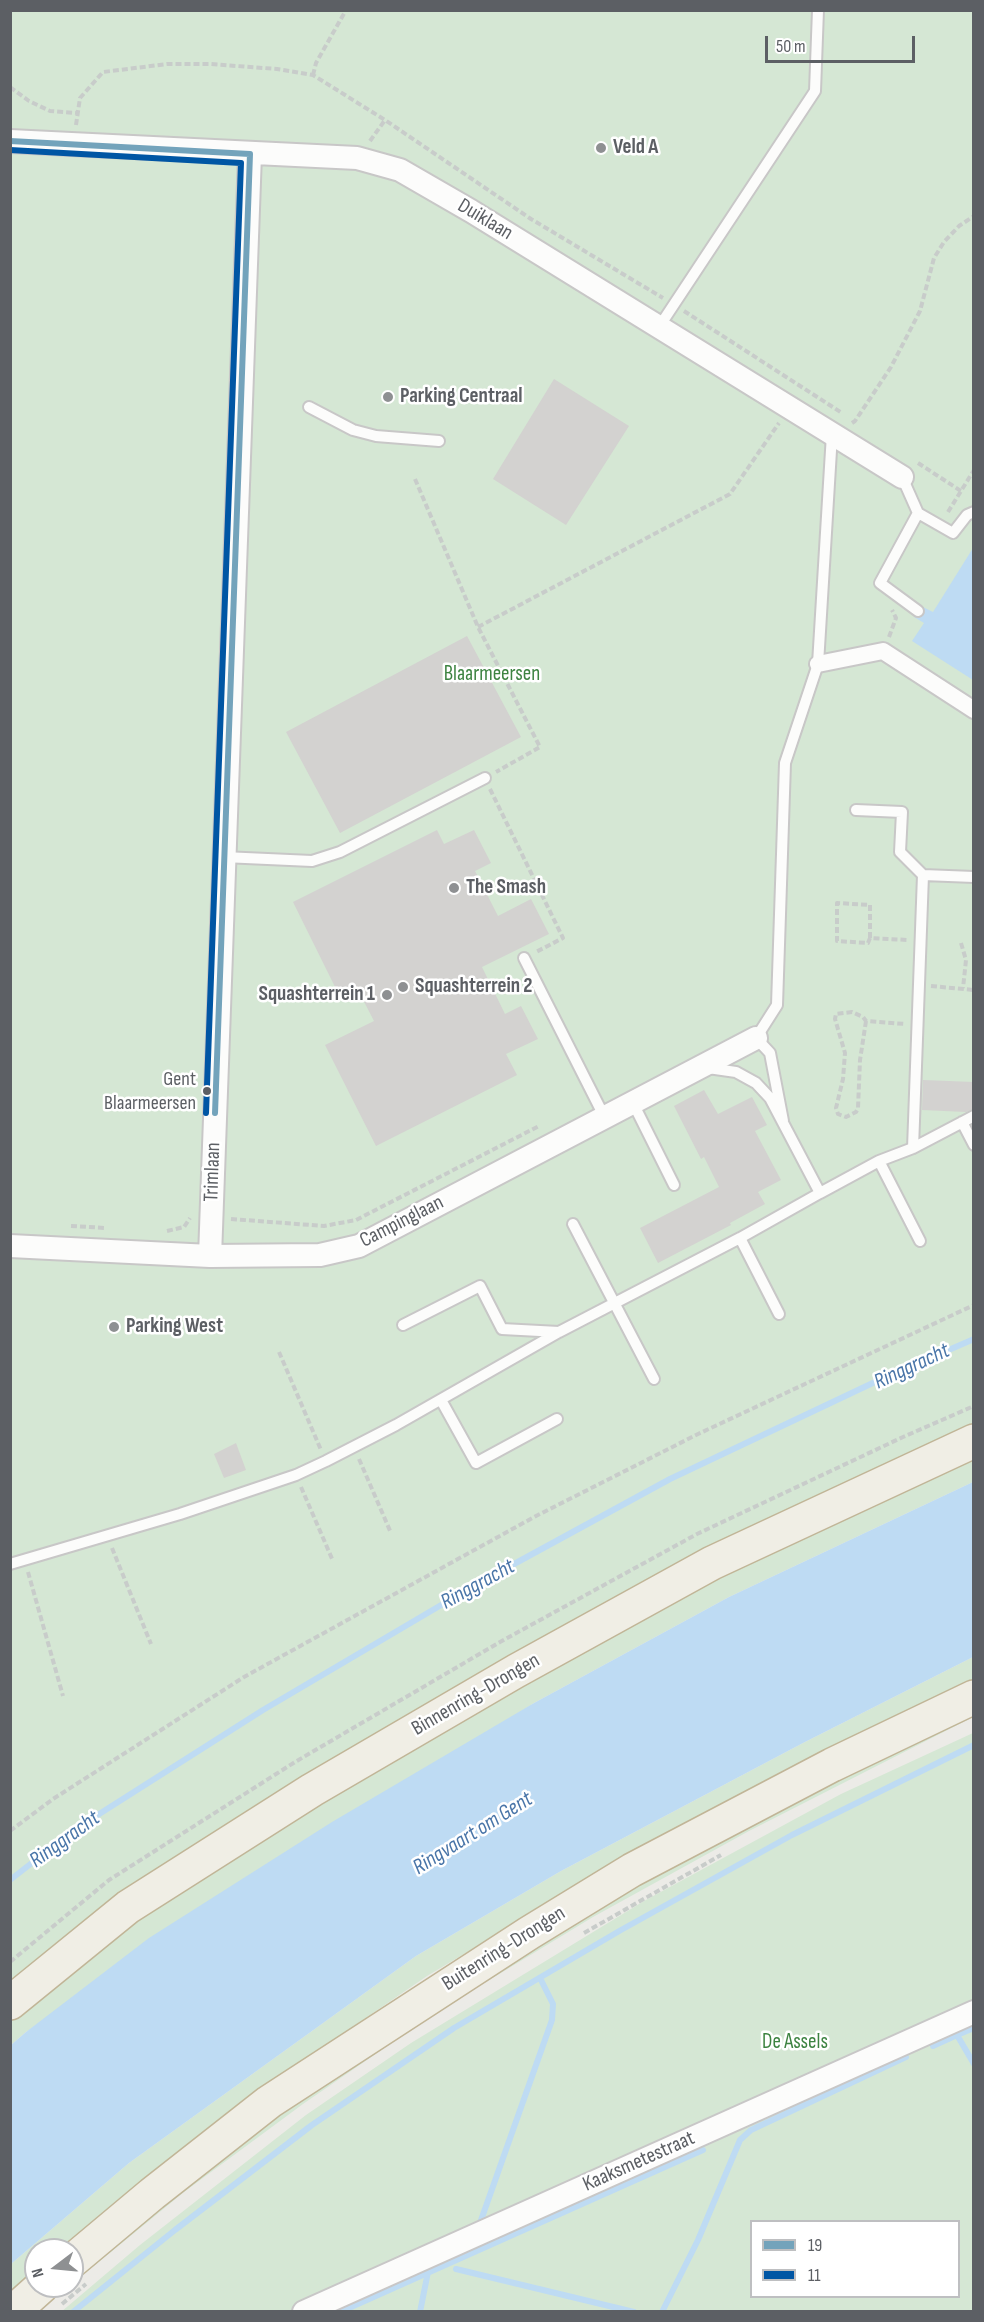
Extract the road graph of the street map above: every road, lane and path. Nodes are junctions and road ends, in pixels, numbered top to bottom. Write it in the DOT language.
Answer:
graph roads {
  1 [pos="346,10"];
  2 [pos="818,10"];
  3 [pos="314,75"];
  4 [pos="10,87"];
  5 [pos="77,113"];
  6 [pos="10,141"];
  7 [pos="250,154"];
  8 [pos="974,216"];
  9 [pos="675,305"];
  10 [pos="659,327"];
  11 [pos="309,407"];
  12 [pos="790,408"];
  13 [pos="855,421"];
  14 [pos="865,428"];
  15 [pos="832,434"];
  16 [pos="439,441"];
  17 [pos="907,468"];
  18 [pos="974,470"];
  19 [pos="415,479"];
  20 [pos="961,491"];
  21 [pos="974,512"];
  22 [pos="918,513"];
  23 [pos="940,525"];
  24 [pos="880,583"];
  25 [pos="918,611"];
  26 [pos="478,627"];
  27 [pos="883,651"];
  28 [pos="818,664"];
  29 [pos="974,710"];
  30 [pos="485,778"];
  31 [pos="856,810"];
  32 [pos="223,856"];
  33 [pos="923,875"];
  34 [pos="974,877"];
  35 [pos="870,938"];
  36 [pos="920,940"];
  37 [pos="962,943"];
  38 [pos="525,958"];
  39 [pos="919,984"];
  40 [pos="963,988"];
  41 [pos="974,990"];
  42 [pos="866,1021"];
  43 [pos="917,1025"];
  44 [pos="756,1038"];
  45 [pos="701,1068"];
  46 [pos="633,1103"];
  47 [pos="974,1116"];
  48 [pos="604,1118"];
  49 [pos="548,1121"];
  50 [pos="783,1122"];
  51 [pos="962,1122"];
  52 [pos="974,1145"];
  53 [pos="913,1148"];
  54 [pos="879,1161"];
  55 [pos="674,1185"];
  56 [pos="820,1193"];
  57 [pos="198,1218"];
  58 [pos="221,1219"];
  59 [pos="573,1224"];
  60 [pos="66,1226"];
  61 [pos="112,1228"];
  62 [pos="158,1231"];
  63 [pos="740,1238"];
  64 [pos="920,1241"];
  65 [pos="10,1246"];
  66 [pos="210,1256"];
  67 [pos="614,1303"];
  68 [pos="974,1305"];
  69 [pos="779,1314"];
  70 [pos="404,1325"];
  71 [pos="559,1332"];
  72 [pos="279,1352"];
  73 [pos="654,1379"];
  74 [pos="441,1400"];
  75 [pos="557,1419"];
  76 [pos="974,1442"];
  77 [pos="354,1447"];
  78 [pos="326,1461"];
  79 [pos="296,1475"];
  80 [pos="391,1533"];
  81 [pos="107,1536"];
  82 [pos="25,1560"];
  83 [pos="333,1561"];
  84 [pos="10,1564"];
  85 [pos="152,1644"];
  86 [pos="63,1696"];
  87 [pos="974,1697"];
  88 [pos="10,1831"];
  89 [pos="729,1851"];
  90 [pos="574,1939"];
  91 [pos="10,2003"];
  92 [pos="974,2012"];
  93 [pos="84,2268"];
  94 [pos="29,2298"];
  95 [pos="63,2298"];
  96 [pos="13,2312"];
  97 [pos="54,2312"];
  98 [pos="304,2312"];
  1 -- 3 [label="path"];
  2 -- 9 [label="lane"];
  4 -- 5 [label="path"];
  6 -- 7 [label="street, Duiklaan"];
  7 -- 10 [label="street, Duiklaan"];
  7 -- 32 [label="street, Trimlaan"];
  8 -- 13 [label="path"];
  9 -- 10 [label="lane"];
  9 -- 13 [label="path"];
  10 -- 12 [label="street, Duiklaan"];
  11 -- 16 [label="lane"];
  12 -- 15 [label="street, Duiklaan"];
  12 -- 26 [label="path"];
  13 -- 14 [label="path"];
  13 -- 15 [label="path"];
  15 -- 17 [label="street, Duiklaan"];
  15 -- 28 [label="lane"];
  17 -- 20 [label="path"];
  17 -- 22 [label="lane"];
  18 -- 20 [label="path"];
  19 -- 26 [label="path"];
  20 -- 23 [label="path"];
  21 -- 23 [label="lane"];
  22 -- 23 [label="lane"];
  22 -- 24 [label="lane"];
  24 -- 25 [label="lane"];
  24 -- 27 [label="path"];
  26 -- 30 [label="path"];
  27 -- 28 [label="street"];
  27 -- 29 [label="street"];
  28 -- 44 [label="lane"];
  30 -- 32 [label="lane"];
  30 -- 38 [label="path"];
  31 -- 33 [label="lane"];
  32 -- 66 [label="street, Trimlaan"];
  33 -- 34 [label="lane"];
  33 -- 36 [label="lane"];
  35 -- 35 [label="path"];
  35 -- 36 [label="path"];
  36 -- 39 [label="lane"];
  37 -- 40 [label="path"];
  38 -- 48 [label="lane"];
  39 -- 40 [label="path"];
  39 -- 43 [label="lane"];
  40 -- 41 [label="path"];
  42 -- 42 [label="path"];
  42 -- 43 [label="path"];
  43 -- 53 [label="lane"];
  44 -- 45 [label="street, Campinglaan"];
  44 -- 50 [label="lane"];
  45 -- 46 [label="street, Campinglaan"];
  45 -- 50 [label="lane"];
  46 -- 48 [label="street, Campinglaan"];
  46 -- 55 [label="lane"];
  47 -- 51 [label="lane"];
  48 -- 66 [label="street, Campinglaan"];
  49 -- 58 [label="path"];
  50 -- 56 [label="lane"];
  51 -- 52 [label="lane"];
  51 -- 53 [label="lane"];
  53 -- 54 [label="lane"];
  54 -- 56 [label="lane"];
  54 -- 64 [label="lane"];
  56 -- 63 [label="lane"];
  57 -- 62 [label="path"];
  59 -- 67 [label="lane"];
  60 -- 61 [label="path"];
  63 -- 67 [label="lane"];
  63 -- 69 [label="lane"];
  65 -- 66 [label="street, Campinglaan"];
  67 -- 71 [label="lane"];
  67 -- 73 [label="lane"];
  68 -- 88 [label="path"];
  70 -- 71 [label="lane"];
  71 -- 74 [label="lane"];
  72 -- 78 [label="path"];
  74 -- 75 [label="lane"];
  74 -- 77 [label="lane"];
  76 -- 91 [label="highway, Binnenring-Drongen"];
  77 -- 78 [label="lane"];
  77 -- 80 [label="path"];
  78 -- 79 [label="lane"];
  79 -- 81 [label="lane"];
  79 -- 83 [label="path"];
  81 -- 82 [label="lane"];
  81 -- 85 [label="path"];
  82 -- 84 [label="lane"];
  82 -- 86 [label="path"];
  87 -- 93 [label="highway, Buitenring-Drongen"];
  89 -- 90 [label="path"];
  92 -- 98 [label="street, Kaaksmetestraat"];
  94 -- 96 [label="highway"];
  95 -- 97 [label="path"];
}
